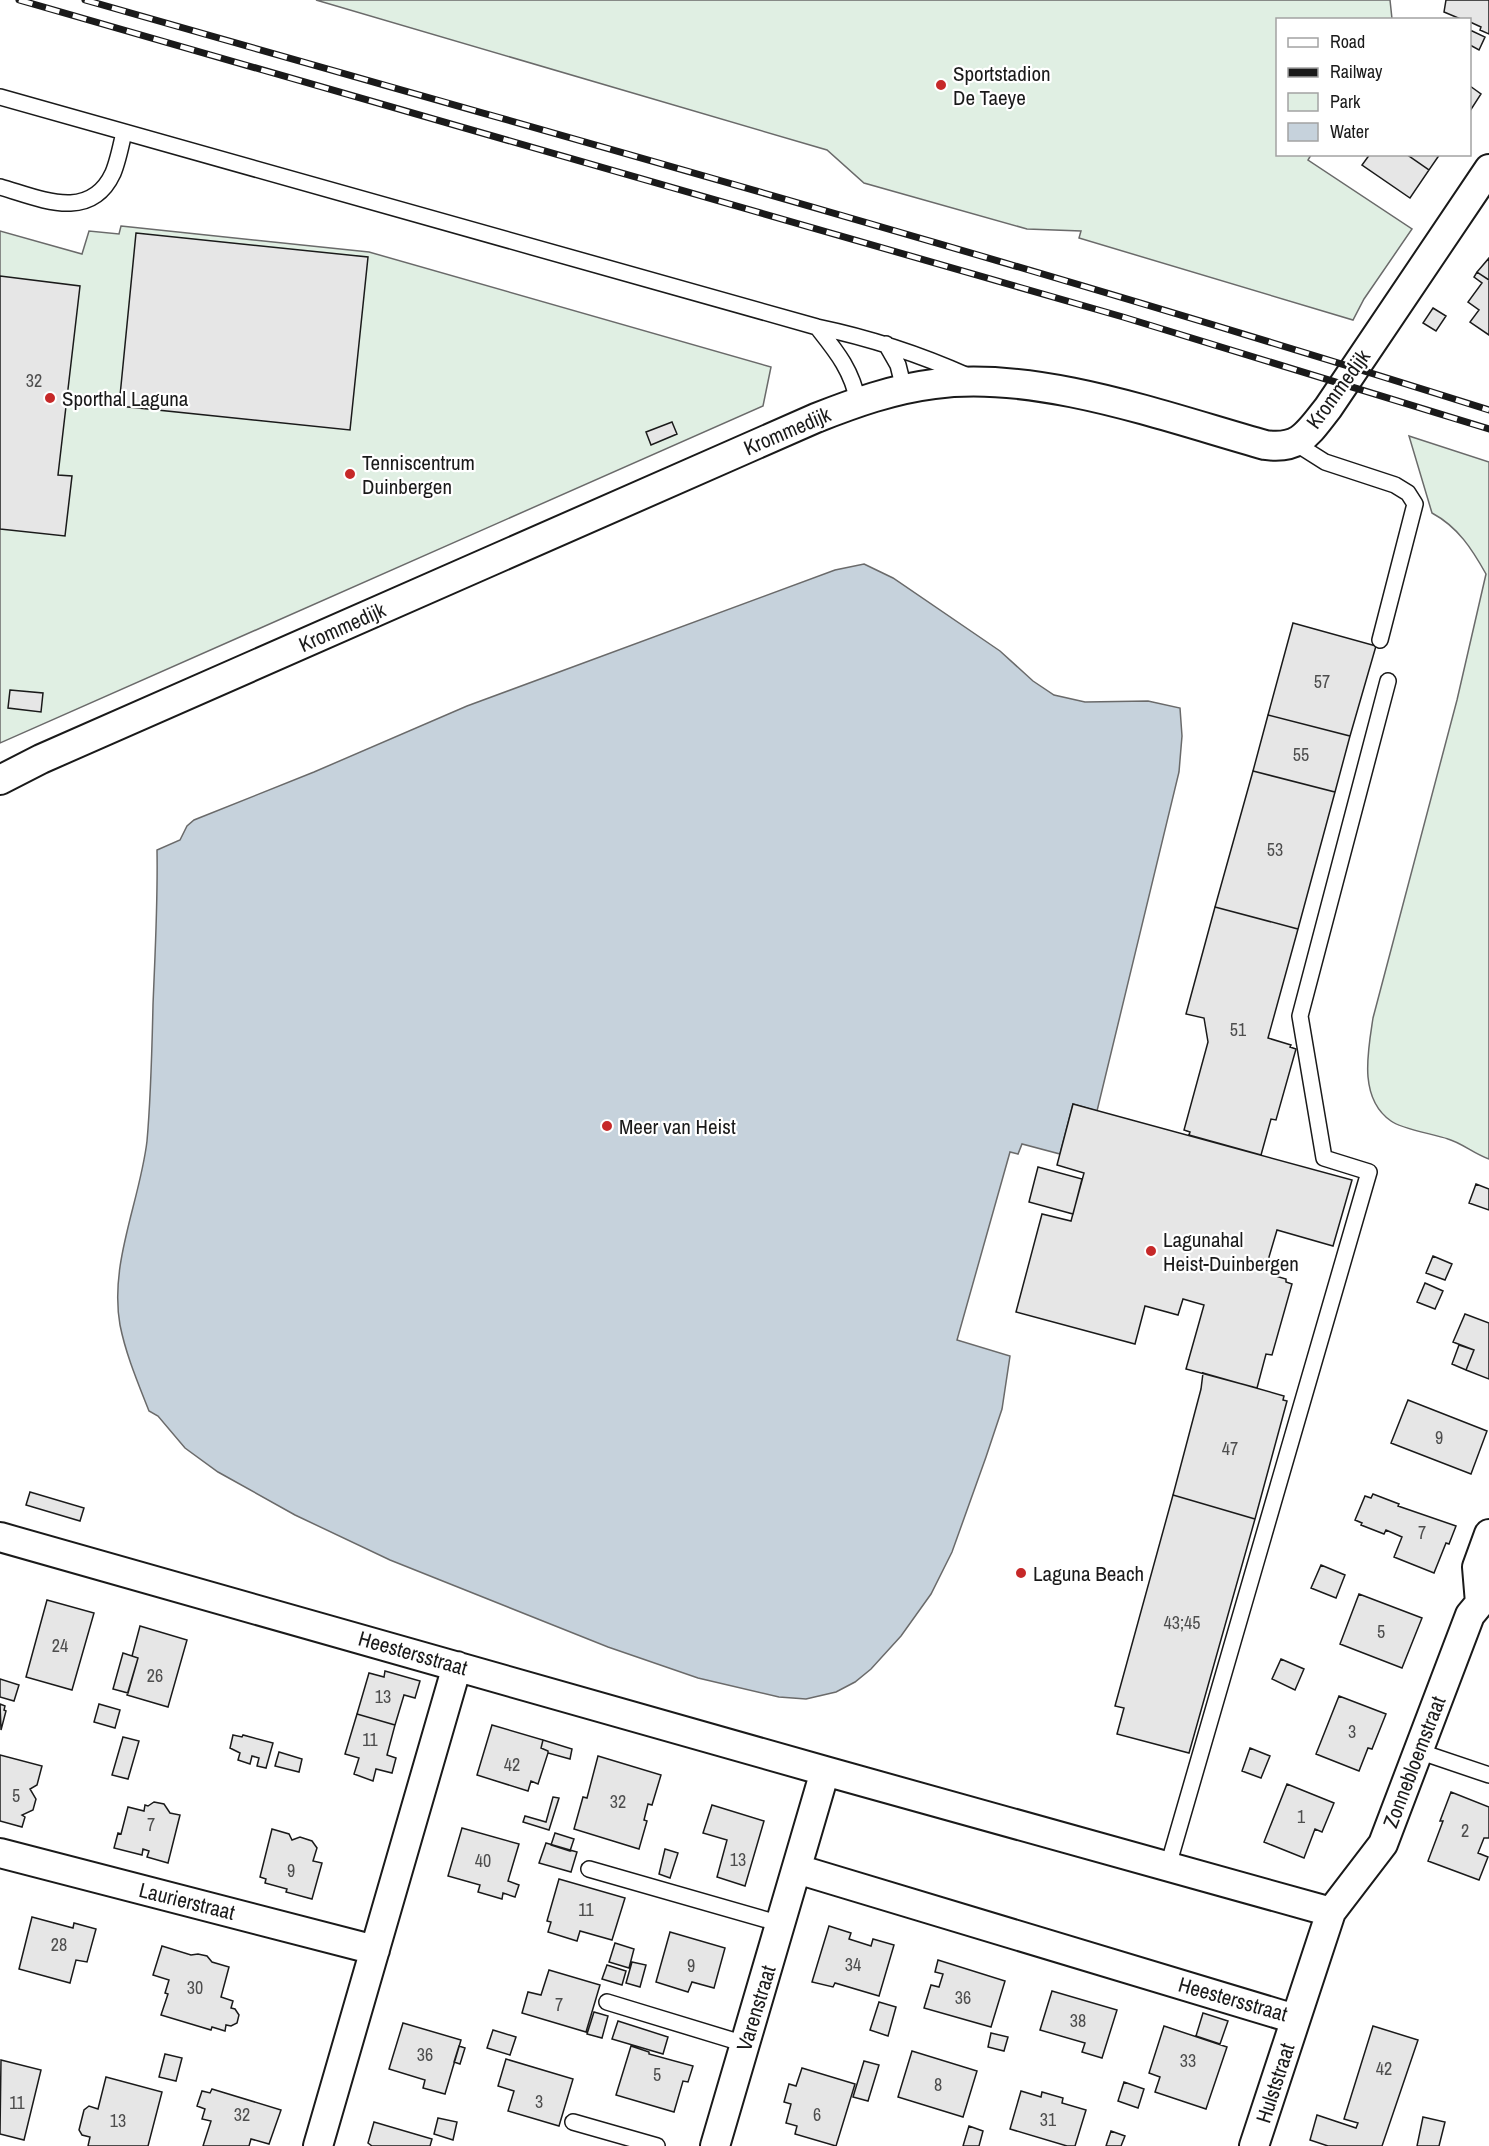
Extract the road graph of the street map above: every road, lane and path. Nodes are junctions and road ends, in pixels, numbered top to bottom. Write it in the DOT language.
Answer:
graph roads {
  1 [pos="0,98"];
  2 [pos="124,132"];
  3 [pos="1489,170"];
  4 [pos="0,187"];
  5 [pos="817,327"];
  6 [pos="886,344"];
  7 [pos="982,382"];
  8 [pos="904,389"];
  9 [pos="858,402"];
  10 [pos="1295,443"];
  11 [pos="1380,640"];
  12 [pos="1388,681"];
  13 [pos="0,780"];
  14 [pos="1489,1534"];
  15 [pos="0,1537"];
  16 [pos="1484,1601"];
  17 [pos="458,1666"];
  18 [pos="1418,1751"];
  19 [pos="825,1771"];
  20 [pos="1489,1775"];
  21 [pos="0,1853"];
  22 [pos="1168,1866"];
  23 [pos="589,1869"];
  24 [pos="797,1869"];
  25 [pos="1331,1912"];
  26 [pos="781,1924"];
  27 [pos="375,1950"];
  28 [pos="607,2002"];
  29 [pos="1295,2019"];
  30 [pos="746,2044"];
  31 [pos="573,2122"];
  32 [pos="318,2146"];
  33 [pos="657,2146"];
  34 [pos="715,2146"];
  35 [pos="1254,2146"];
  1 -- 2 [label="lane"];
  2 -- 4 [label="lane"];
  2 -- 5 [label="lane"];
  3 -- 10 [label="street, Krommedijk"];
  5 -- 6 [label="lane"];
  5 -- 9 [label="lane"];
  6 -- 7 [label="lane"];
  6 -- 8 [label="lane"];
  7 -- 8 [label="street, Krommedijk"];
  7 -- 10 [label="street, Krommedijk"];
  8 -- 9 [label="street, Krommedijk"];
  9 -- 13 [label="street, Krommedijk"];
  10 -- 11 [label="lane"];
  12 -- 22 [label="lane"];
  14 -- 16 [label="street, Zonnebloemstraat"];
  15 -- 17 [label="street, Heestersstraat"];
  16 -- 18 [label="street, Zonnebloemstraat"];
  17 -- 19 [label="street, Heestersstraat"];
  17 -- 27 [label="street"];
  18 -- 20 [label="lane"];
  18 -- 25 [label="street, Zonnebloemstraat"];
  19 -- 22 [label="street, Heestersstraat"];
  19 -- 24 [label="street"];
  21 -- 27 [label="street, Laurierstraat"];
  22 -- 25 [label="street, Heestersstraat"];
  23 -- 26 [label="lane"];
  24 -- 26 [label="street, Varenstraat"];
  24 -- 29 [label="street, Heestersstraat"];
  25 -- 29 [label="street, Heestersstraat"];
  26 -- 30 [label="street, Varenstraat"];
  27 -- 32 [label="street"];
  28 -- 30 [label="lane"];
  29 -- 35 [label="street, Hulststraat"];
  30 -- 34 [label="street, Varenstraat"];
  31 -- 33 [label="lane"];
}
